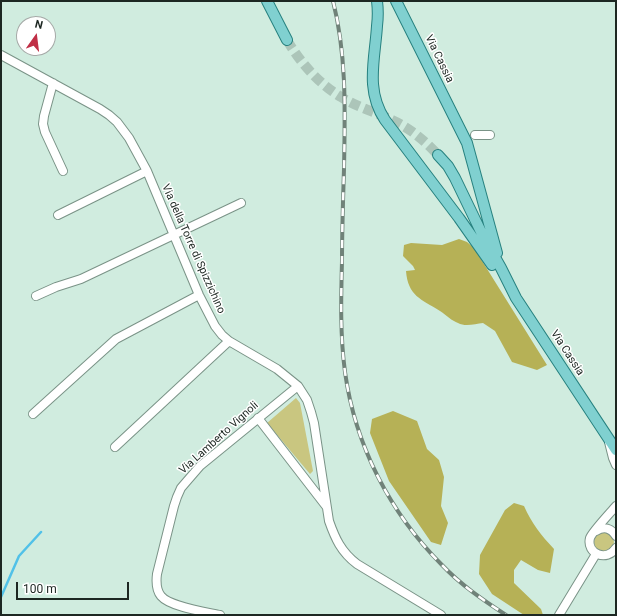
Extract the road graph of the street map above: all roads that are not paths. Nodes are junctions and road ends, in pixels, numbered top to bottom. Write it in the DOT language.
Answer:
graph roads {
  1 [pos="266,1"];
  2 [pos="377,1"];
  3 [pos="396,1"];
  4 [pos="287,40"];
  5 [pos="1,55"];
  6 [pos="53,83"];
  7 [pos="475,135"];
  8 [pos="490,135"];
  9 [pos="438,155"];
  10 [pos="63,171"];
  11 [pos="147,171"];
  12 [pos="241,203"];
  13 [pos="58,215"];
  14 [pos="173,235"];
  15 [pos="501,268"];
  16 [pos="199,295"];
  17 [pos="36,296"];
  18 [pos="516,298"];
  19 [pos="229,341"];
  20 [pos="298,386"];
  21 [pos="33,414"];
  22 [pos="258,418"];
  23 [pos="608,439"];
  24 [pos="115,447"];
  25 [pos="616,450"];
  26 [pos="616,465"];
  27 [pos="616,506"];
  28 [pos="327,508"];
  29 [pos="595,531"];
  30 [pos="616,536"];
  31 [pos="616,548"];
  32 [pos="596,554"];
  33 [pos="220,615"];
  34 [pos="440,615"];
  35 [pos="559,615"];
  1 -- 4 [label="main road"];
  2 -- 18 [label="main road"];
  3 -- 15 [label="main road, Via Cassia"];
  5 -- 6 [label="street, Via della Torre di Spizzichino"];
  6 -- 10 [label="street"];
  6 -- 11 [label="street, Via della Torre di Spizzichino"];
  7 -- 8 [label="street"];
  9 -- 15 [label="main road"];
  11 -- 13 [label="street"];
  11 -- 14 [label="street, Via della Torre di Spizzichino"];
  12 -- 14 [label="street"];
  14 -- 16 [label="street, Via della Torre di Spizzichino"];
  14 -- 17 [label="street"];
  15 -- 18 [label="main road, Via Cassia"];
  16 -- 19 [label="street, Via della Torre di Spizzichino"];
  16 -- 21 [label="street"];
  18 -- 23 [label="main road, Via Cassia"];
  19 -- 20 [label="street, Via della Torre di Spizzichino"];
  19 -- 24 [label="street"];
  20 -- 22 [label="street, Via Lamberto Vignoli"];
  20 -- 28 [label="street, Via della Torre di Spizzichino"];
  22 -- 28 [label="street"];
  22 -- 33 [label="street, Via Lamberto Vignoli"];
  23 -- 25 [label="main road, Via Cassia"];
  23 -- 26 [label="street"];
  27 -- 29 [label="street"];
  28 -- 34 [label="street, Via della Torre di Spizzichino"];
  29 -- 30 [label="street"];
  29 -- 32 [label="street"];
  31 -- 32 [label="street"];
  32 -- 35 [label="street"];
}
